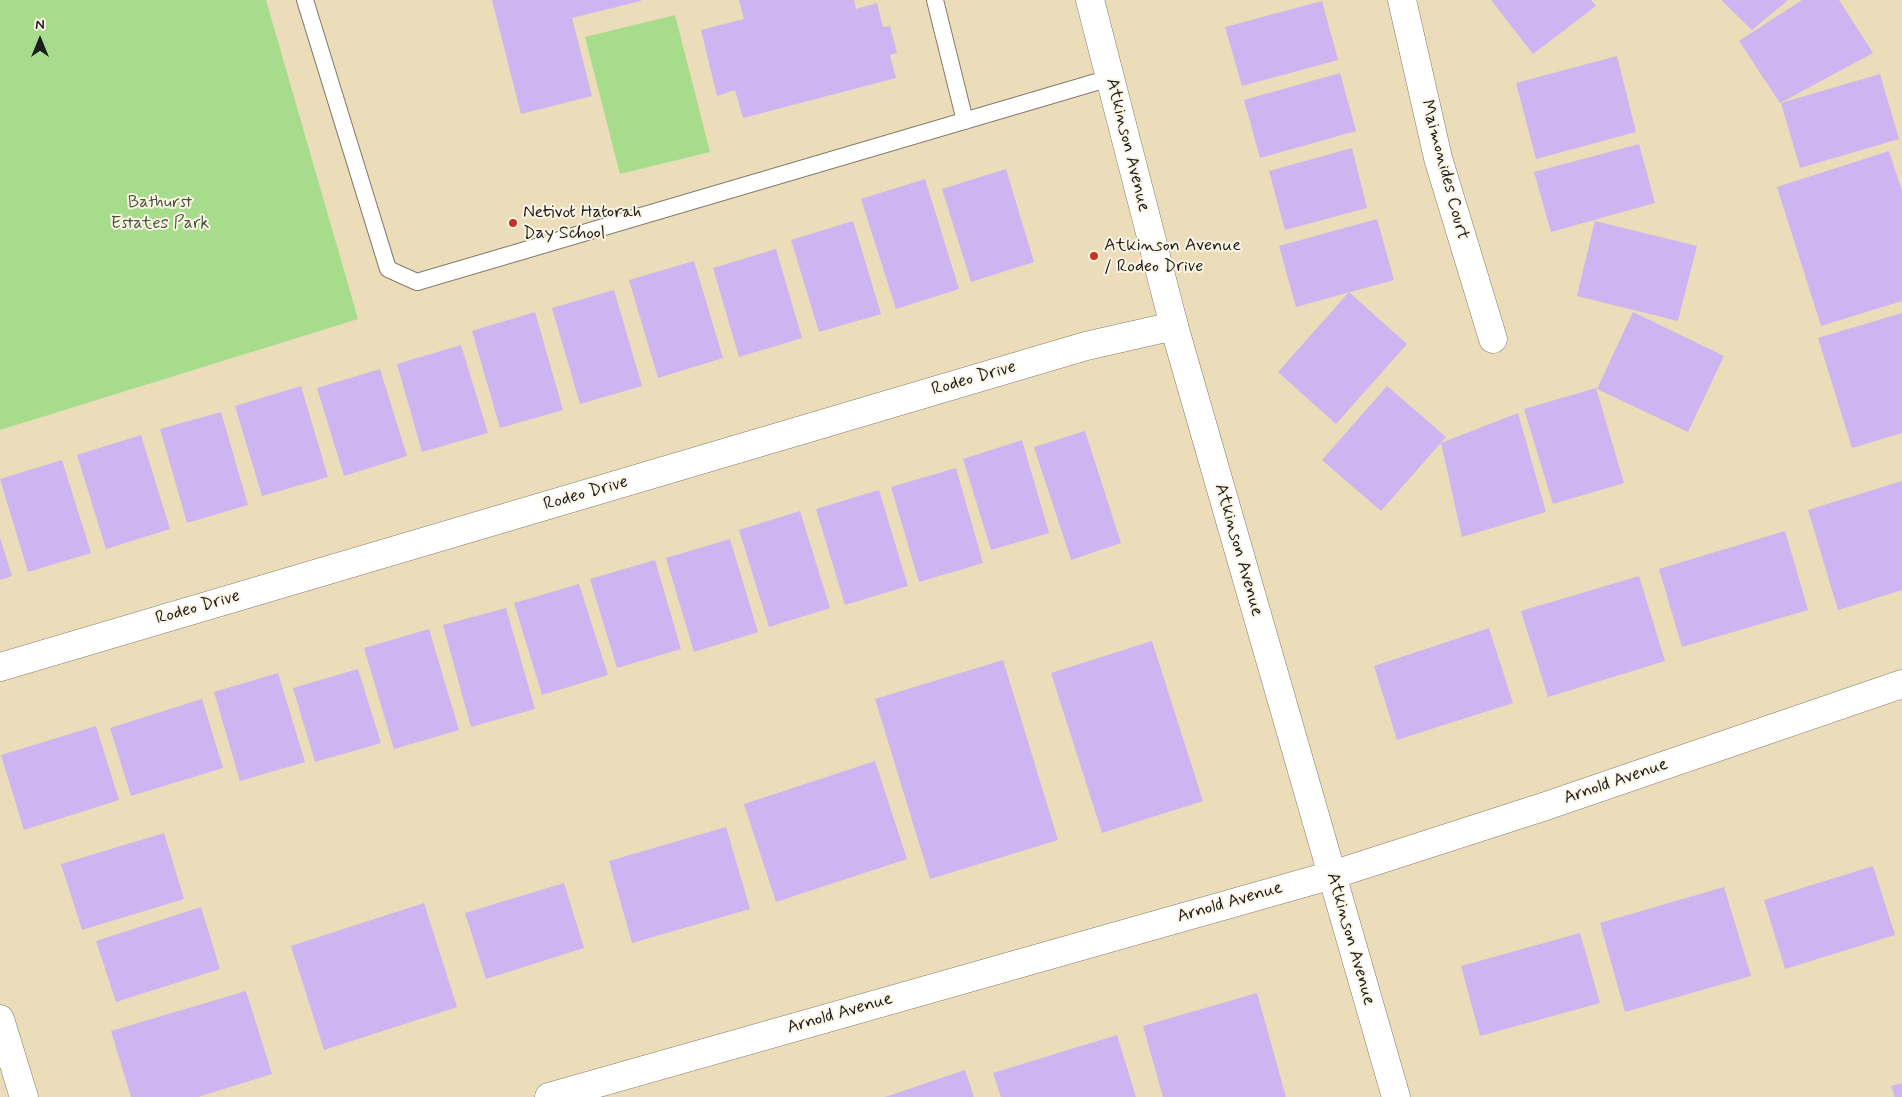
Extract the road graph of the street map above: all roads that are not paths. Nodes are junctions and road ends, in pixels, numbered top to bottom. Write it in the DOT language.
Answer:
graph roads {
  1 [pos="305,0"];
  2 [pos="935,0"];
  3 [pos="1090,0"];
  4 [pos="1402,0"];
  5 [pos="1110,78"];
  6 [pos="965,121"];
  7 [pos="1174,326"];
  8 [pos="1493,339"];
  9 [pos="0,667"];
  10 [pos="1902,684"];
  11 [pos="1332,875"];
  12 [pos="0,1019"];
  13 [pos="24,1097"];
  14 [pos="549,1097"];
  15 [pos="1396,1097"];
  1 -- 6 [label="lane"];
  2 -- 6 [label="lane"];
  3 -- 5 [label="street, Atkinson Avenue"];
  4 -- 8 [label="street, Maimonides Court"];
  5 -- 6 [label="lane"];
  5 -- 7 [label="street, Atkinson Avenue"];
  7 -- 9 [label="street, Rodeo Drive"];
  7 -- 11 [label="street, Atkinson Avenue"];
  10 -- 11 [label="street, Arnold Avenue"];
  11 -- 14 [label="street, Arnold Avenue"];
  11 -- 15 [label="street, Atkinson Avenue"];
  12 -- 13 [label="street"];
}
